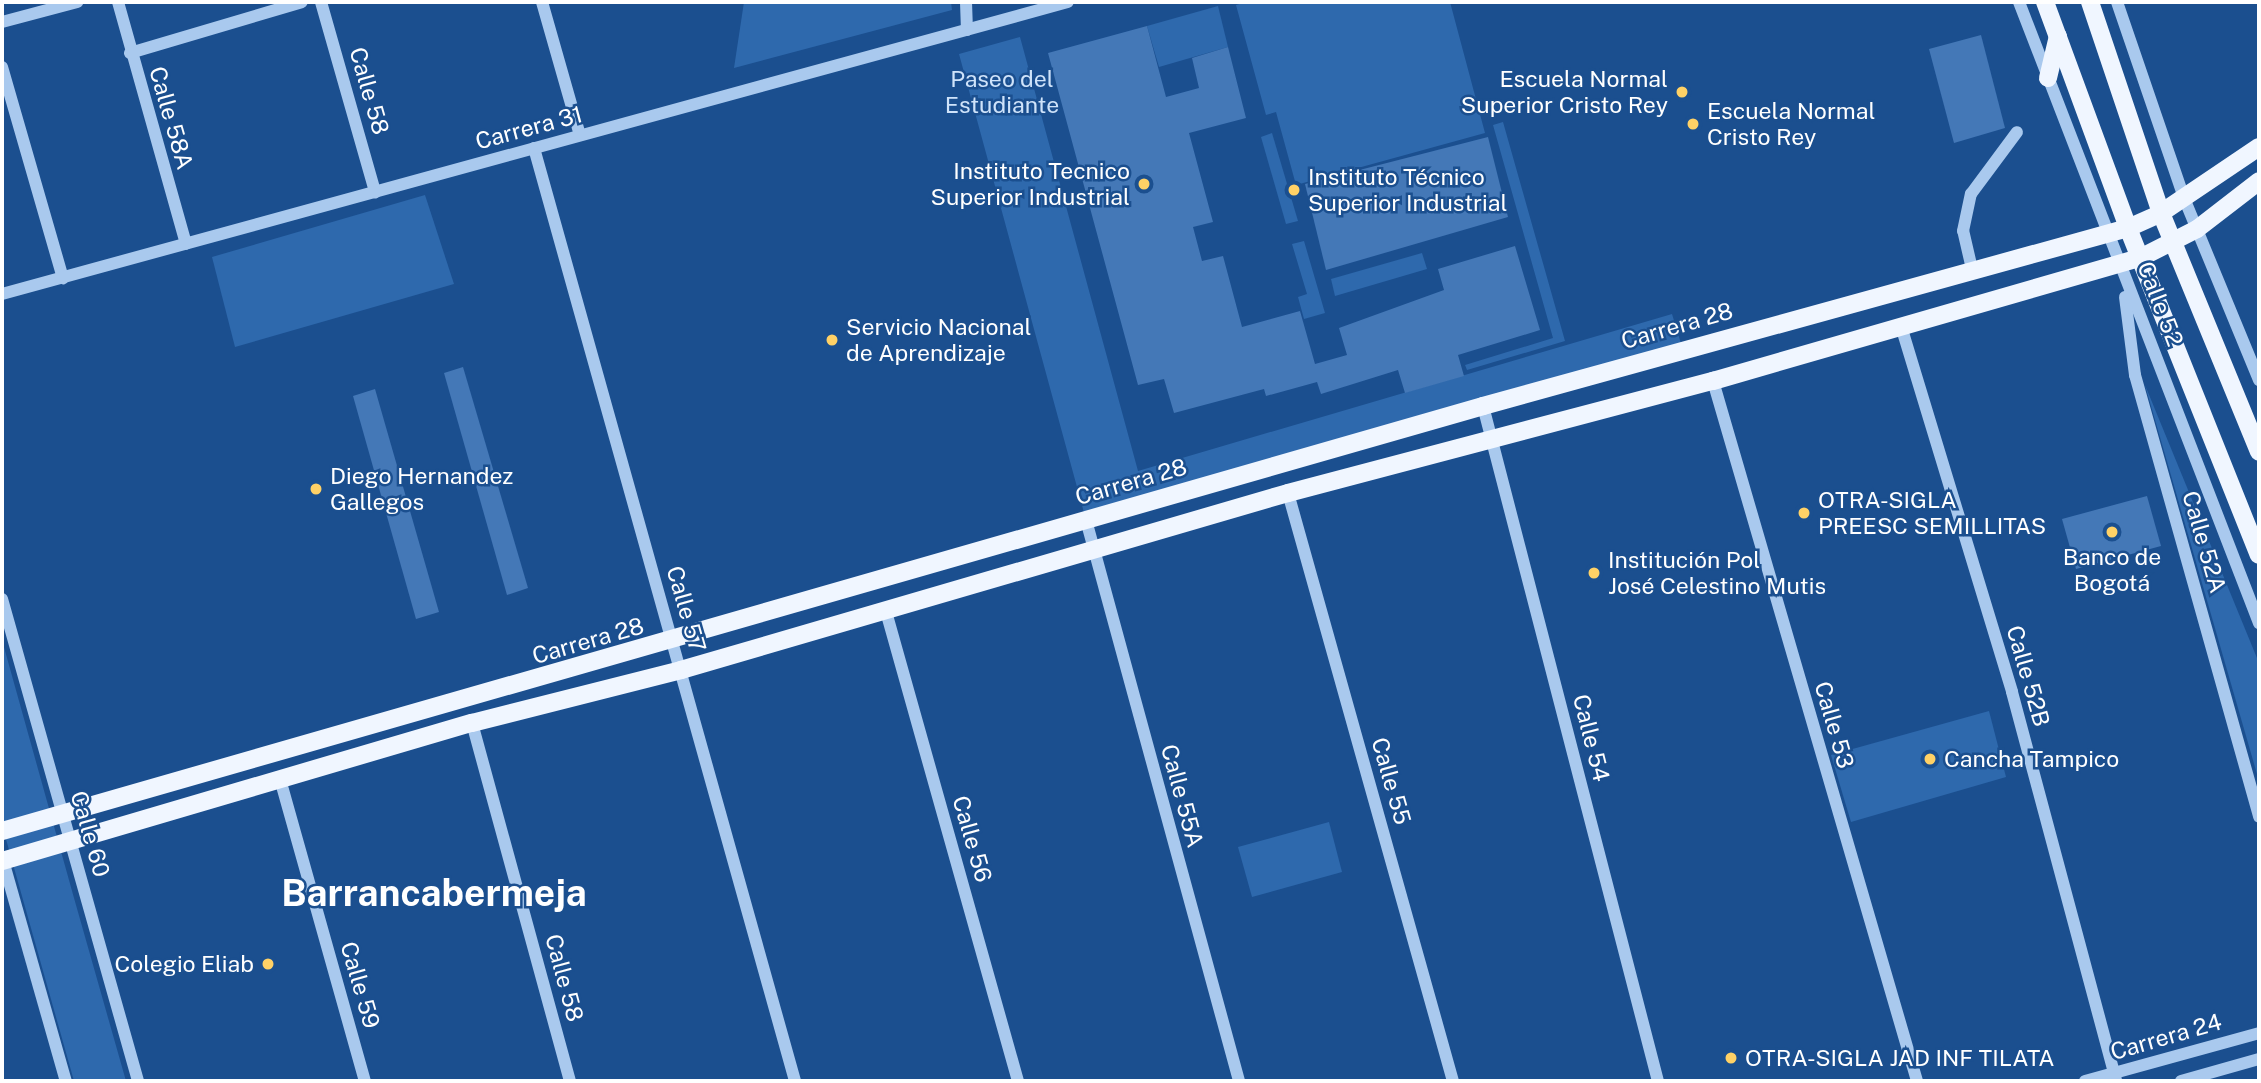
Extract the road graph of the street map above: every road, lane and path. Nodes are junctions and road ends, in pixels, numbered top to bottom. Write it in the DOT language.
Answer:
graph roads {
  1 [pos="77,2"];
  2 [pos="118,2"];
  3 [pos="302,2"];
  4 [pos="321,2"];
  5 [pos="541,2"];
  6 [pos="965,2"];
  7 [pos="1068,2"];
  8 [pos="2020,2"];
  9 [pos="2045,2"];
  10 [pos="2090,2"];
  11 [pos="2117,2"];
  12 [pos="2,22"];
  13 [pos="967,30"];
  14 [pos="2058,36"];
  15 [pos="130,53"];
  16 [pos="2,67"];
  17 [pos="2048,78"];
  18 [pos="2017,132"];
  19 [pos="580,135"];
  20 [pos="2259,147"];
  21 [pos="534,148"];
  22 [pos="2259,181"];
  23 [pos="375,192"];
  24 [pos="2184,198"];
  25 [pos="2161,213"];
  26 [pos="2128,228"];
  27 [pos="2197,229"];
  28 [pos="2106,234"];
  29 [pos="2174,243"];
  30 [pos="186,244"];
  31 [pos="2140,258"];
  32 [pos="1972,269"];
  33 [pos="2120,270"];
  34 [pos="63,278"];
  35 [pos="2,294"];
  36 [pos="1901,326"];
  37 [pos="2259,380"];
  38 [pos="1713,381"];
  39 [pos="1483,406"];
  40 [pos="1492,441"];
  41 [pos="2259,452"];
  42 [pos="1289,493"];
  43 [pos="1086,520"];
  44 [pos="1094,550"];
  45 [pos="2259,555"];
  46 [pos="2,599"];
  47 [pos="885,608"];
  48 [pos="2259,623"];
  49 [pos="673,643"];
  50 [pos="681,670"];
  51 [pos="472,723"];
  52 [pos="280,779"];
  53 [pos="62,813"];
  54 [pos="2259,817"];
  55 [pos="2,831"];
  56 [pos="70,842"];
  57 [pos="2,859"];
  58 [pos="2259,1033"];
  59 [pos="2259,1059"];
  60 [pos="2115,1077"];
  61 [pos="66,1081"];
  62 [pos="138,1081"];
  63 [pos="365,1081"];
  64 [pos="570,1081"];
  65 [pos="794,1081"];
  66 [pos="1018,1081"];
  67 [pos="1239,1081"];
  68 [pos="1453,1081"];
  69 [pos="1658,1081"];
  70 [pos="1917,1081"];
  71 [pos="2085,1081"];
  72 [pos="2181,1081"];
  1 -- 12 [label="street"];
  2 -- 15 [label="street, Calle 58A"];
  3 -- 15 [label="street"];
  4 -- 23 [label="street, Calle 58"];
  5 -- 19 [label="street"];
  6 -- 13 [label="street"];
  7 -- 13 [label="street, Carrera 31"];
  8 -- 17 [label="street, Calle 52"];
  9 -- 14 [label="main road, Calle 52"];
  10 -- 25 [label="main road, Calle 52"];
  11 -- 24 [label="street"];
  13 -- 19 [label="street, Carrera 31"];
  14 -- 17 [label="main road"];
  14 -- 26 [label="main road, Calle 52"];
  15 -- 30 [label="street, Calle 58A"];
  16 -- 34 [label="street"];
  17 -- 28 [label="street, Calle 52"];
  18 -- 32 [label="street"];
  19 -- 21 [label="street, Carrera 31"];
  20 -- 24 [label="main road, Carrera 28"];
  21 -- 23 [label="street, Carrera 31"];
  21 -- 49 [label="street, Calle 57"];
  22 -- 27 [label="main road"];
  23 -- 30 [label="street, Carrera 31"];
  24 -- 25 [label="main road, Carrera 28"];
  24 -- 27 [label="street"];
  25 -- 26 [label="main road, Carrera 28"];
  25 -- 29 [label="main road, Calle 52"];
  26 -- 28 [label="main road, Carrera 28"];
  26 -- 31 [label="main road, Calle 52"];
  27 -- 29 [label="main road"];
  27 -- 37 [label="street"];
  28 -- 32 [label="main road, Carrera 28"];
  28 -- 33 [label="street, Calle 52"];
  29 -- 31 [label="main road"];
  29 -- 41 [label="main road, Calle 52"];
  30 -- 34 [label="street, Carrera 31"];
  31 -- 33 [label="main road"];
  31 -- 45 [label="main road, Calle 52"];
  32 -- 39 [label="main road, Carrera 28"];
  33 -- 36 [label="main road"];
  33 -- 48 [label="street, Calle 52"];
  33 -- 54 [label="street, Calle 52A"];
  34 -- 35 [label="street, Carrera 31"];
  36 -- 38 [label="main road"];
  36 -- 60 [label="street, Calle 52B"];
  38 -- 40 [label="main road"];
  38 -- 70 [label="street, Calle 53"];
  39 -- 40 [label="street, Calle 54"];
  39 -- 43 [label="main road, Carrera 28"];
  40 -- 42 [label="main road"];
  40 -- 69 [label="street, Calle 54"];
  42 -- 44 [label="main road"];
  42 -- 68 [label="street, Calle 55"];
  43 -- 44 [label="street, Calle 55A"];
  43 -- 49 [label="main road, Carrera 28"];
  44 -- 47 [label="main road"];
  44 -- 67 [label="street, Calle 55A"];
  46 -- 53 [label="street, Calle 60"];
  47 -- 50 [label="main road"];
  47 -- 66 [label="street, Calle 56"];
  49 -- 50 [label="street, Calle 57"];
  49 -- 53 [label="main road, Carrera 28"];
  50 -- 51 [label="main road"];
  50 -- 65 [label="street, Calle 57"];
  51 -- 52 [label="main road"];
  51 -- 64 [label="street, Calle 58"];
  52 -- 56 [label="main road"];
  52 -- 63 [label="street, Calle 59"];
  53 -- 55 [label="main road, Carrera 28"];
  53 -- 56 [label="street, Calle 60"];
  56 -- 57 [label="main road"];
  56 -- 62 [label="street, Calle 60"];
  57 -- 61 [label="street"];
  58 -- 60 [label="street, Carrera 24"];
  59 -- 72 [label="street, Carrera 24"];
  60 -- 71 [label="street, Carrera 24"];
}
